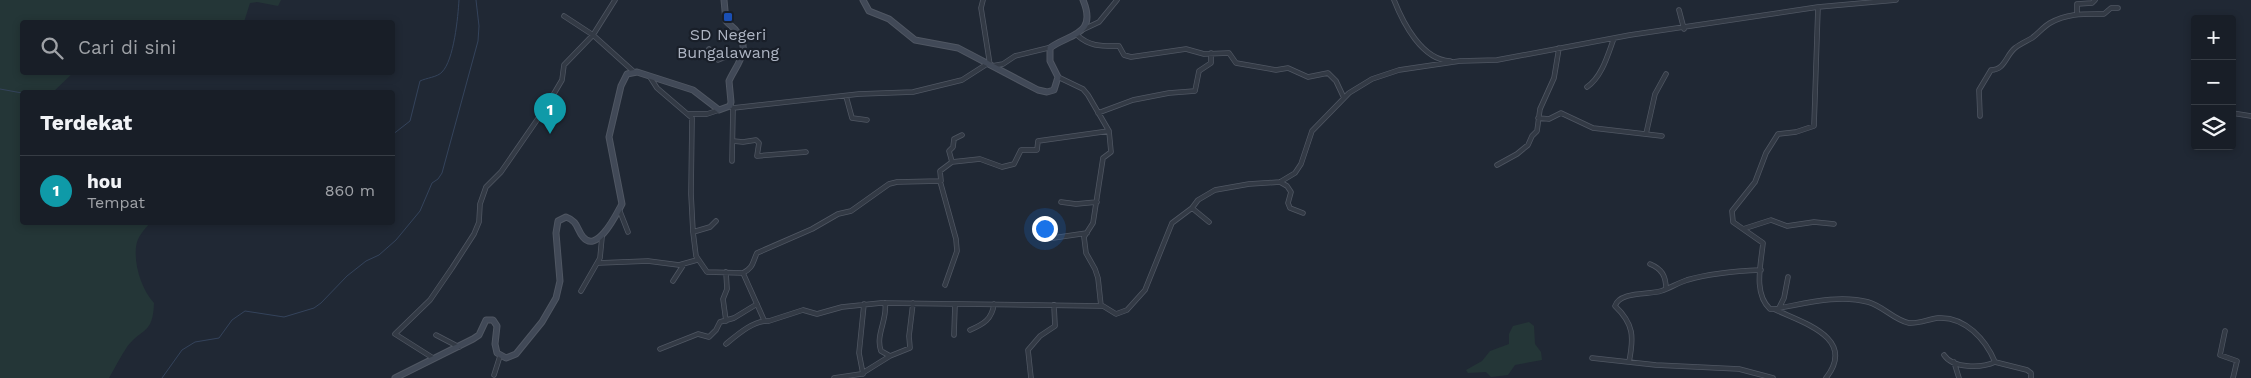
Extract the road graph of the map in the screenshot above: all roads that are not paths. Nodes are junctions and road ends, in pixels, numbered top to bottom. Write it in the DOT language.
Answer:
graph roads {
  1 [pos="615,0"];
  2 [pos="724,0"];
  3 [pos="863,0"];
  4 [pos="983,0"];
  5 [pos="1083,0"];
  6 [pos="1117,0"];
  7 [pos="1394,0"];
  8 [pos="1896,0"];
  9 [pos="2095,0"];
  10 [pos="1818,7"];
  11 [pos="2118,8"];
  12 [pos="1679,10"];
  13 [pos="2077,14"];
  14 [pos="564,16"];
  15 [pos="1684,29"];
  16 [pos="1082,30"];
  17 [pos="593,35"];
  18 [pos="1077,35"];
  19 [pos="1614,38"];
  20 [pos="1052,47"];
  21 [pos="1559,48"];
  22 [pos="709,49"];
  23 [pos="743,50"];
  24 [pos="1211,53"];
  25 [pos="1460,62"];
  26 [pos="989,65"];
  27 [pos="633,71"];
  28 [pos="1666,74"];
  29 [pos="650,77"];
  30 [pos="1058,77"];
  31 [pos="1587,87"];
  32 [pos="846,97"];
  33 [pos="1344,98"];
  34 [pos="731,107"];
  35 [pos="719,110"];
  36 [pos="1098,112"];
  37 [pos="689,114"];
  38 [pos="2236,114"];
  39 [pos="1980,116"];
  40 [pos="2251,116"];
  41 [pos="1538,118"];
  42 [pos="867,120"];
  43 [pos="1110,131"];
  44 [pos="1646,134"];
  45 [pos="962,135"];
  46 [pos="1662,136"];
  47 [pos="733,141"];
  48 [pos="806,152"];
  49 [pos="732,161"];
  50 [pos="952,162"];
  51 [pos="1497,164"];
  52 [pos="941,182"];
  53 [pos="1280,182"];
  54 [pos="1061,202"];
  55 [pos="1096,202"];
  56 [pos="1192,208"];
  57 [pos="619,209"];
  58 [pos="1303,213"];
  59 [pos="716,221"];
  60 [pos="1209,222"];
  61 [pos="1834,224"];
  62 [pos="1743,229"];
  63 [pos="628,232"];
  64 [pos="693,232"];
  65 [pos="1087,233"];
  66 [pos="602,237"];
  67 [pos="1053,238"];
  68 [pos="698,260"];
  69 [pos="598,263"];
  70 [pos="684,264"];
  71 [pos="1650,264"];
  72 [pos="1761,270"];
  73 [pos="726,272"];
  74 [pos="743,272"];
  75 [pos="1788,277"];
  76 [pos="673,281"];
  77 [pos="945,285"];
  78 [pos="1666,289"];
  79 [pos="581,291"];
  80 [pos="885,303"];
  81 [pos="913,303"];
  82 [pos="757,304"];
  83 [pos="864,304"];
  84 [pos="955,304"];
  85 [pos="994,304"];
  86 [pos="1054,305"];
  87 [pos="1101,306"];
  88 [pos="1779,308"];
  89 [pos="1774,309"];
  90 [pos="764,320"];
  91 [pos="726,321"];
  92 [pos="970,330"];
  93 [pos="2225,330"];
  94 [pos="954,335"];
  95 [pos="436,336"];
  96 [pos="726,344"];
  97 [pos="459,347"];
  98 [pos="660,349"];
  99 [pos="1944,355"];
  100 [pos="500,356"];
  101 [pos="890,356"];
  102 [pos="433,358"];
  103 [pos="1592,358"];
  104 [pos="1629,362"];
  105 [pos="1954,362"];
  106 [pos="1995,362"];
  107 [pos="863,374"];
  108 [pos="494,375"];
  109 [pos="394,378"];
  110 [pos="834,378"];
  111 [pos="1032,378"];
  112 [pos="1773,378"];
  113 [pos="1826,378"];
  114 [pos="1959,378"];
  115 [pos="2032,378"];
  116 [pos="2233,378"];
  1 -- 17 [label="street"];
  2 -- 23 [label="street"];
  3 -- 26 [label="street"];
  4 -- 26 [label="street"];
  5 -- 16 [label="street"];
  6 -- 16 [label="street"];
  7 -- 25 [label="street"];
  8 -- 10 [label="street"];
  9 -- 13 [label="street"];
  10 -- 15 [label="street"];
  10 -- 62 [label="street"];
  11 -- 13 [label="street"];
  12 -- 15 [label="street"];
  13 -- 39 [label="street"];
  14 -- 17 [label="street"];
  15 -- 19 [label="street"];
  16 -- 18 [label="street"];
  17 -- 27 [label="street"];
  17 -- 102 [label="street"];
  18 -- 20 [label="street"];
  18 -- 24 [label="street"];
  19 -- 21 [label="street"];
  19 -- 31 [label="street"];
  20 -- 26 [label="street"];
  20 -- 30 [label="street"];
  21 -- 25 [label="street"];
  21 -- 41 [label="street"];
  22 -- 23 [label="street"];
  23 -- 34 [label="street"];
  24 -- 33 [label="street"];
  24 -- 36 [label="street"];
  25 -- 33 [label="street"];
  26 -- 30 [label="street"];
  26 -- 32 [label="street"];
  27 -- 29 [label="street"];
  27 -- 57 [label="street"];
  28 -- 44 [label="street"];
  29 -- 35 [label="street"];
  29 -- 37 [label="street"];
  30 -- 36 [label="street"];
  32 -- 34 [label="street"];
  32 -- 42 [label="street"];
  33 -- 53 [label="street"];
  34 -- 35 [label="street"];
  34 -- 47 [label="street"];
  35 -- 37 [label="street"];
  36 -- 43 [label="street"];
  37 -- 64 [label="street"];
  38 -- 40 [label="street"];
  41 -- 44 [label="street"];
  41 -- 51 [label="street"];
  43 -- 50 [label="street"];
  43 -- 55 [label="street"];
  44 -- 46 [label="street"];
  45 -- 50 [label="street"];
  47 -- 48 [label="street"];
  47 -- 49 [label="street"];
  50 -- 52 [label="street"];
  52 -- 74 [label="street"];
  52 -- 77 [label="street"];
  53 -- 56 [label="street"];
  53 -- 58 [label="street"];
  54 -- 55 [label="street"];
  55 -- 65 [label="street"];
  56 -- 60 [label="street"];
  56 -- 87 [label="street"];
  57 -- 63 [label="street"];
  57 -- 66 [label="street"];
  59 -- 64 [label="street"];
  61 -- 62 [label="street"];
  62 -- 72 [label="street"];
  64 -- 68 [label="street"];
  65 -- 67 [label="street"];
  65 -- 87 [label="street"];
  66 -- 69 [label="street"];
  66 -- 100 [label="street"];
  68 -- 70 [label="street"];
  68 -- 73 [label="street"];
  69 -- 70 [label="street"];
  69 -- 79 [label="street"];
  70 -- 76 [label="street"];
  71 -- 78 [label="street"];
  72 -- 78 [label="street"];
  72 -- 89 [label="street"];
  73 -- 74 [label="street"];
  73 -- 91 [label="street"];
  74 -- 82 [label="street"];
  75 -- 88 [label="street"];
  78 -- 104 [label="street"];
  80 -- 81 [label="street"];
  80 -- 83 [label="street"];
  80 -- 101 [label="street"];
  81 -- 84 [label="street"];
  81 -- 101 [label="street"];
  82 -- 90 [label="street"];
  82 -- 91 [label="street"];
  83 -- 90 [label="street"];
  83 -- 107 [label="street"];
  84 -- 85 [label="street"];
  84 -- 94 [label="street"];
  85 -- 86 [label="street"];
  85 -- 92 [label="street"];
  86 -- 87 [label="street"];
  86 -- 111 [label="street"];
  88 -- 89 [label="street"];
  88 -- 106 [label="street"];
  89 -- 113 [label="street"];
  90 -- 96 [label="street"];
  91 -- 98 [label="street"];
  93 -- 116 [label="street"];
  95 -- 97 [label="street"];
  97 -- 100 [label="street"];
  97 -- 102 [label="street"];
  99 -- 105 [label="street"];
  100 -- 108 [label="street"];
  101 -- 107 [label="street"];
  102 -- 109 [label="street"];
  103 -- 104 [label="street"];
  104 -- 112 [label="street"];
  105 -- 106 [label="street"];
  105 -- 114 [label="street"];
  106 -- 115 [label="street"];
  107 -- 110 [label="street"];
}
